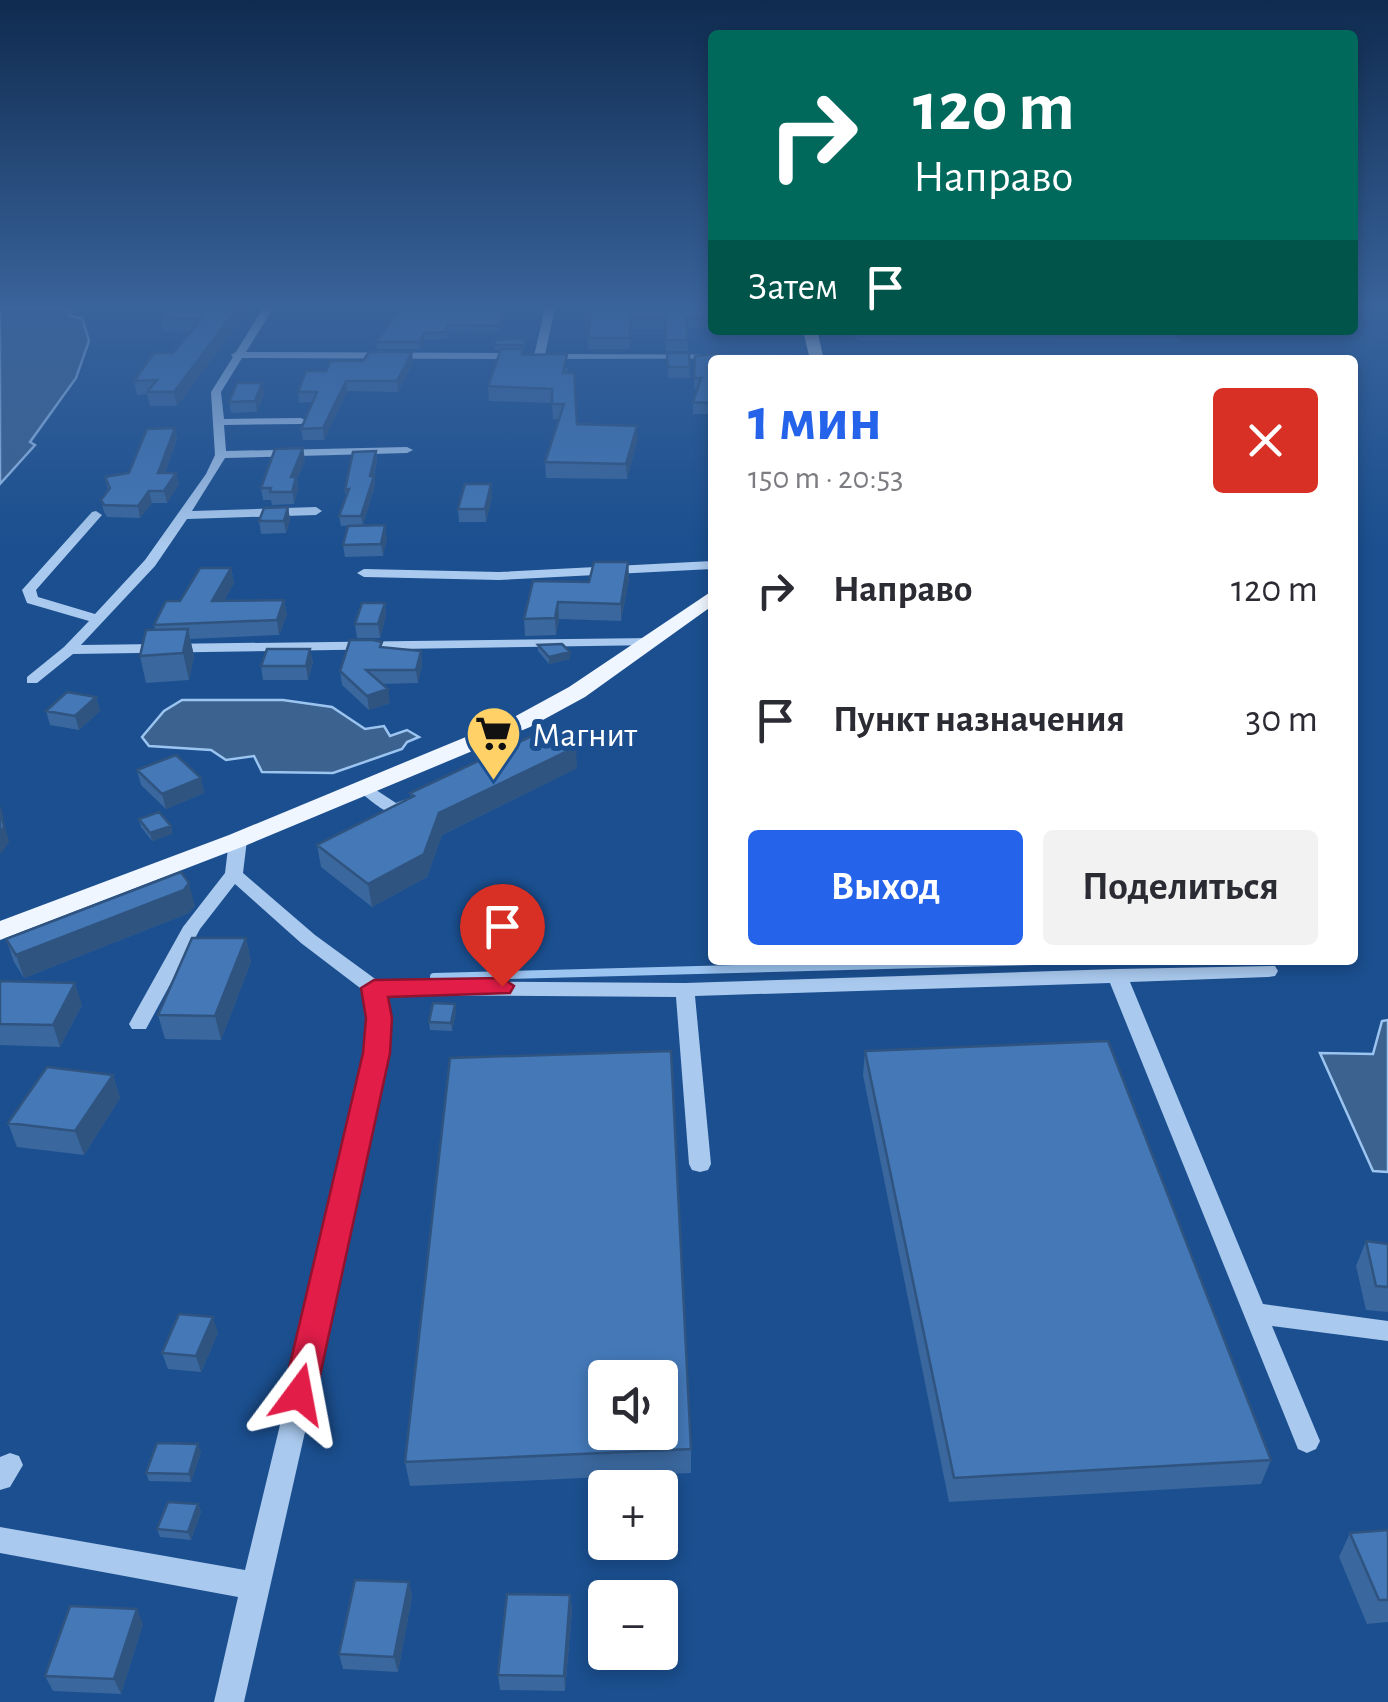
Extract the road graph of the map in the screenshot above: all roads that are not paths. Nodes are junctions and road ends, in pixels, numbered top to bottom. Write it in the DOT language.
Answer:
graph roads {
  1 [pos="219,387"];
  2 [pos="301,421"];
  3 [pos="217,422"];
  4 [pos="407,450"];
  5 [pos="222,454"];
  6 [pos="316,511"];
  7 [pos="96,515"];
  8 [pos="181,515"];
  9 [pos="708,565"];
  10 [pos="364,572"];
  11 [pos="708,600"];
  12 [pos="98,619"];
  13 [pos="652,642"];
  14 [pos="69,650"];
  15 [pos="32,680"];
  16 [pos="364,787"];
  17 [pos="429,794"];
  18 [pos="238,840"];
  19 [pos="234,874"];
  20 [pos="0,931"];
  21 [pos="1268,970"];
  22 [pos="1116,975"];
  23 [pos="374,988"];
  24 [pos="686,990"];
  25 [pos="140,1024"];
  26 [pos="700,1164"];
  27 [pos="1255,1313"];
  28 [pos="1388,1331"];
  29 [pos="1308,1441"];
  30 [pos="0,1540"];
  31 [pos="255,1586"];
  32 [pos="229,1702"];
  1 -- 3 [label="street"];
  2 -- 3 [label="street"];
  3 -- 5 [label="street"];
  4 -- 5 [label="street"];
  5 -- 8 [label="street"];
  6 -- 8 [label="street"];
  7 -- 12 [label="street"];
  8 -- 12 [label="street"];
  9 -- 10 [label="street"];
  11 -- 13 [label="main road"];
  12 -- 14 [label="street"];
  13 -- 14 [label="street"];
  13 -- 16 [label="main road"];
  14 -- 15 [label="street"];
  16 -- 17 [label="street"];
  16 -- 18 [label="main road"];
  18 -- 19 [label="street"];
  18 -- 20 [label="main road"];
  19 -- 23 [label="street"];
  19 -- 25 [label="street"];
  21 -- 22 [label="street"];
  22 -- 24 [label="street"];
  22 -- 27 [label="street"];
  23 -- 24 [label="street"];
  23 -- 31 [label="street"];
  24 -- 26 [label="street"];
  27 -- 28 [label="street"];
  27 -- 29 [label="street"];
  30 -- 31 [label="street"];
  31 -- 32 [label="street"];
}
